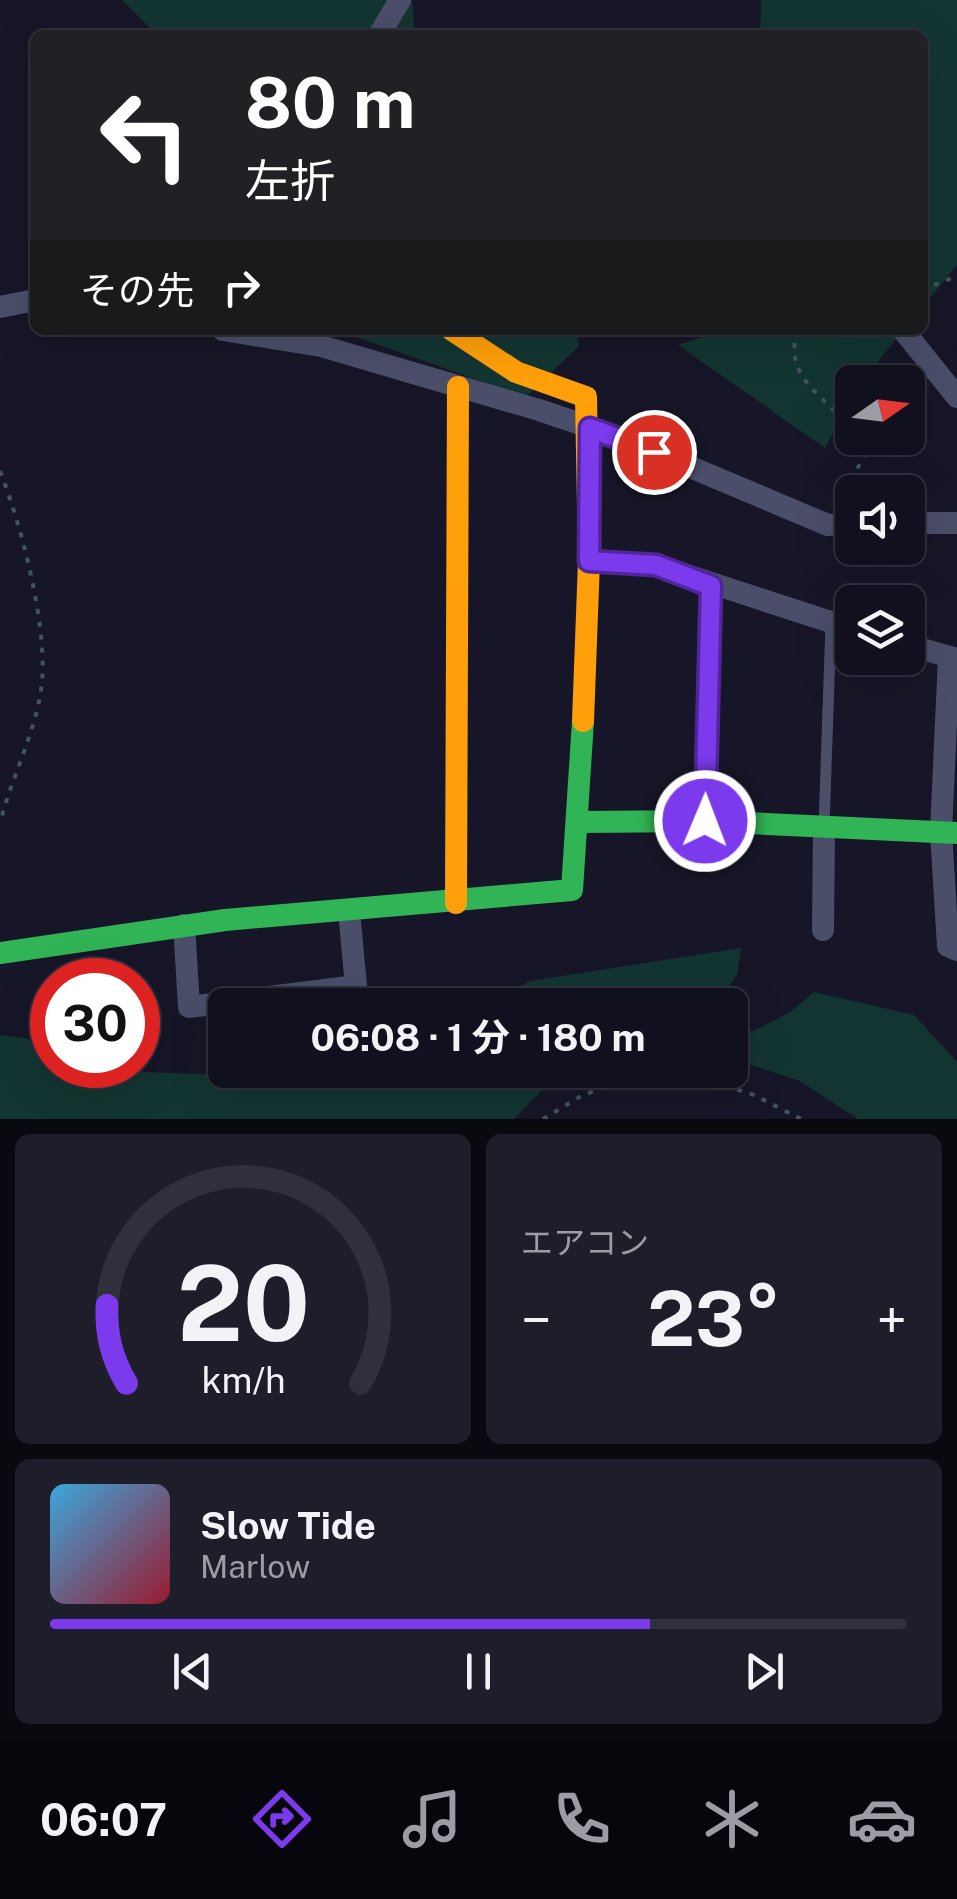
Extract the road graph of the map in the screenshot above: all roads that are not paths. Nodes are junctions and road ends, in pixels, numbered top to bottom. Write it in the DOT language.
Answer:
graph roads {
  1 [pos="400,0"];
  2 [pos="383,30"];
  3 [pos="30,301"];
  4 [pos="0,307"];
  5 [pos="254,335"];
  6 [pos="460,335"];
  7 [pos="907,335"];
  8 [pos="458,387"];
  9 [pos="957,397"];
  10 [pos="590,428"];
  11 [pos="925,523"];
  12 [pos="957,523"];
  13 [pos="835,525"];
  14 [pos="589,561"];
  15 [pos="711,586"];
  16 [pos="835,624"];
  17 [pos="925,650"];
  18 [pos="953,658"];
  19 [pos="838,675"];
  20 [pos="705,821"];
  21 [pos="580,822"];
  22 [pos="824,826"];
  23 [pos="949,833"];
  24 [pos="456,903"];
  25 [pos="349,911"];
  26 [pos="184,926"];
  27 [pos="823,930"];
  28 [pos="957,950"];
  29 [pos="0,954"];
  1 -- 2 [label="street"];
  3 -- 4 [label="street"];
  5 -- 8 [label="street"];
  6 -- 10 [label="street"];
  7 -- 9 [label="street"];
  8 -- 10 [label="street"];
  8 -- 24 [label="street"];
  10 -- 13 [label="street"];
  10 -- 14 [label="street"];
  11 -- 12 [label="street"];
  14 -- 15 [label="street"];
  14 -- 21 [label="street"];
  15 -- 16 [label="street"];
  15 -- 20 [label="street"];
  17 -- 18 [label="street"];
  18 -- 23 [label="street"];
  19 -- 22 [label="lane"];
  20 -- 21 [label="street"];
  20 -- 22 [label="street"];
  21 -- 24 [label="street"];
  22 -- 23 [label="street"];
  22 -- 27 [label="street"];
  23 -- 28 [label="street"];
  24 -- 25 [label="street"];
  25 -- 26 [label="street"];
  25 -- 26 [label="street"];
  26 -- 29 [label="street"];
}
